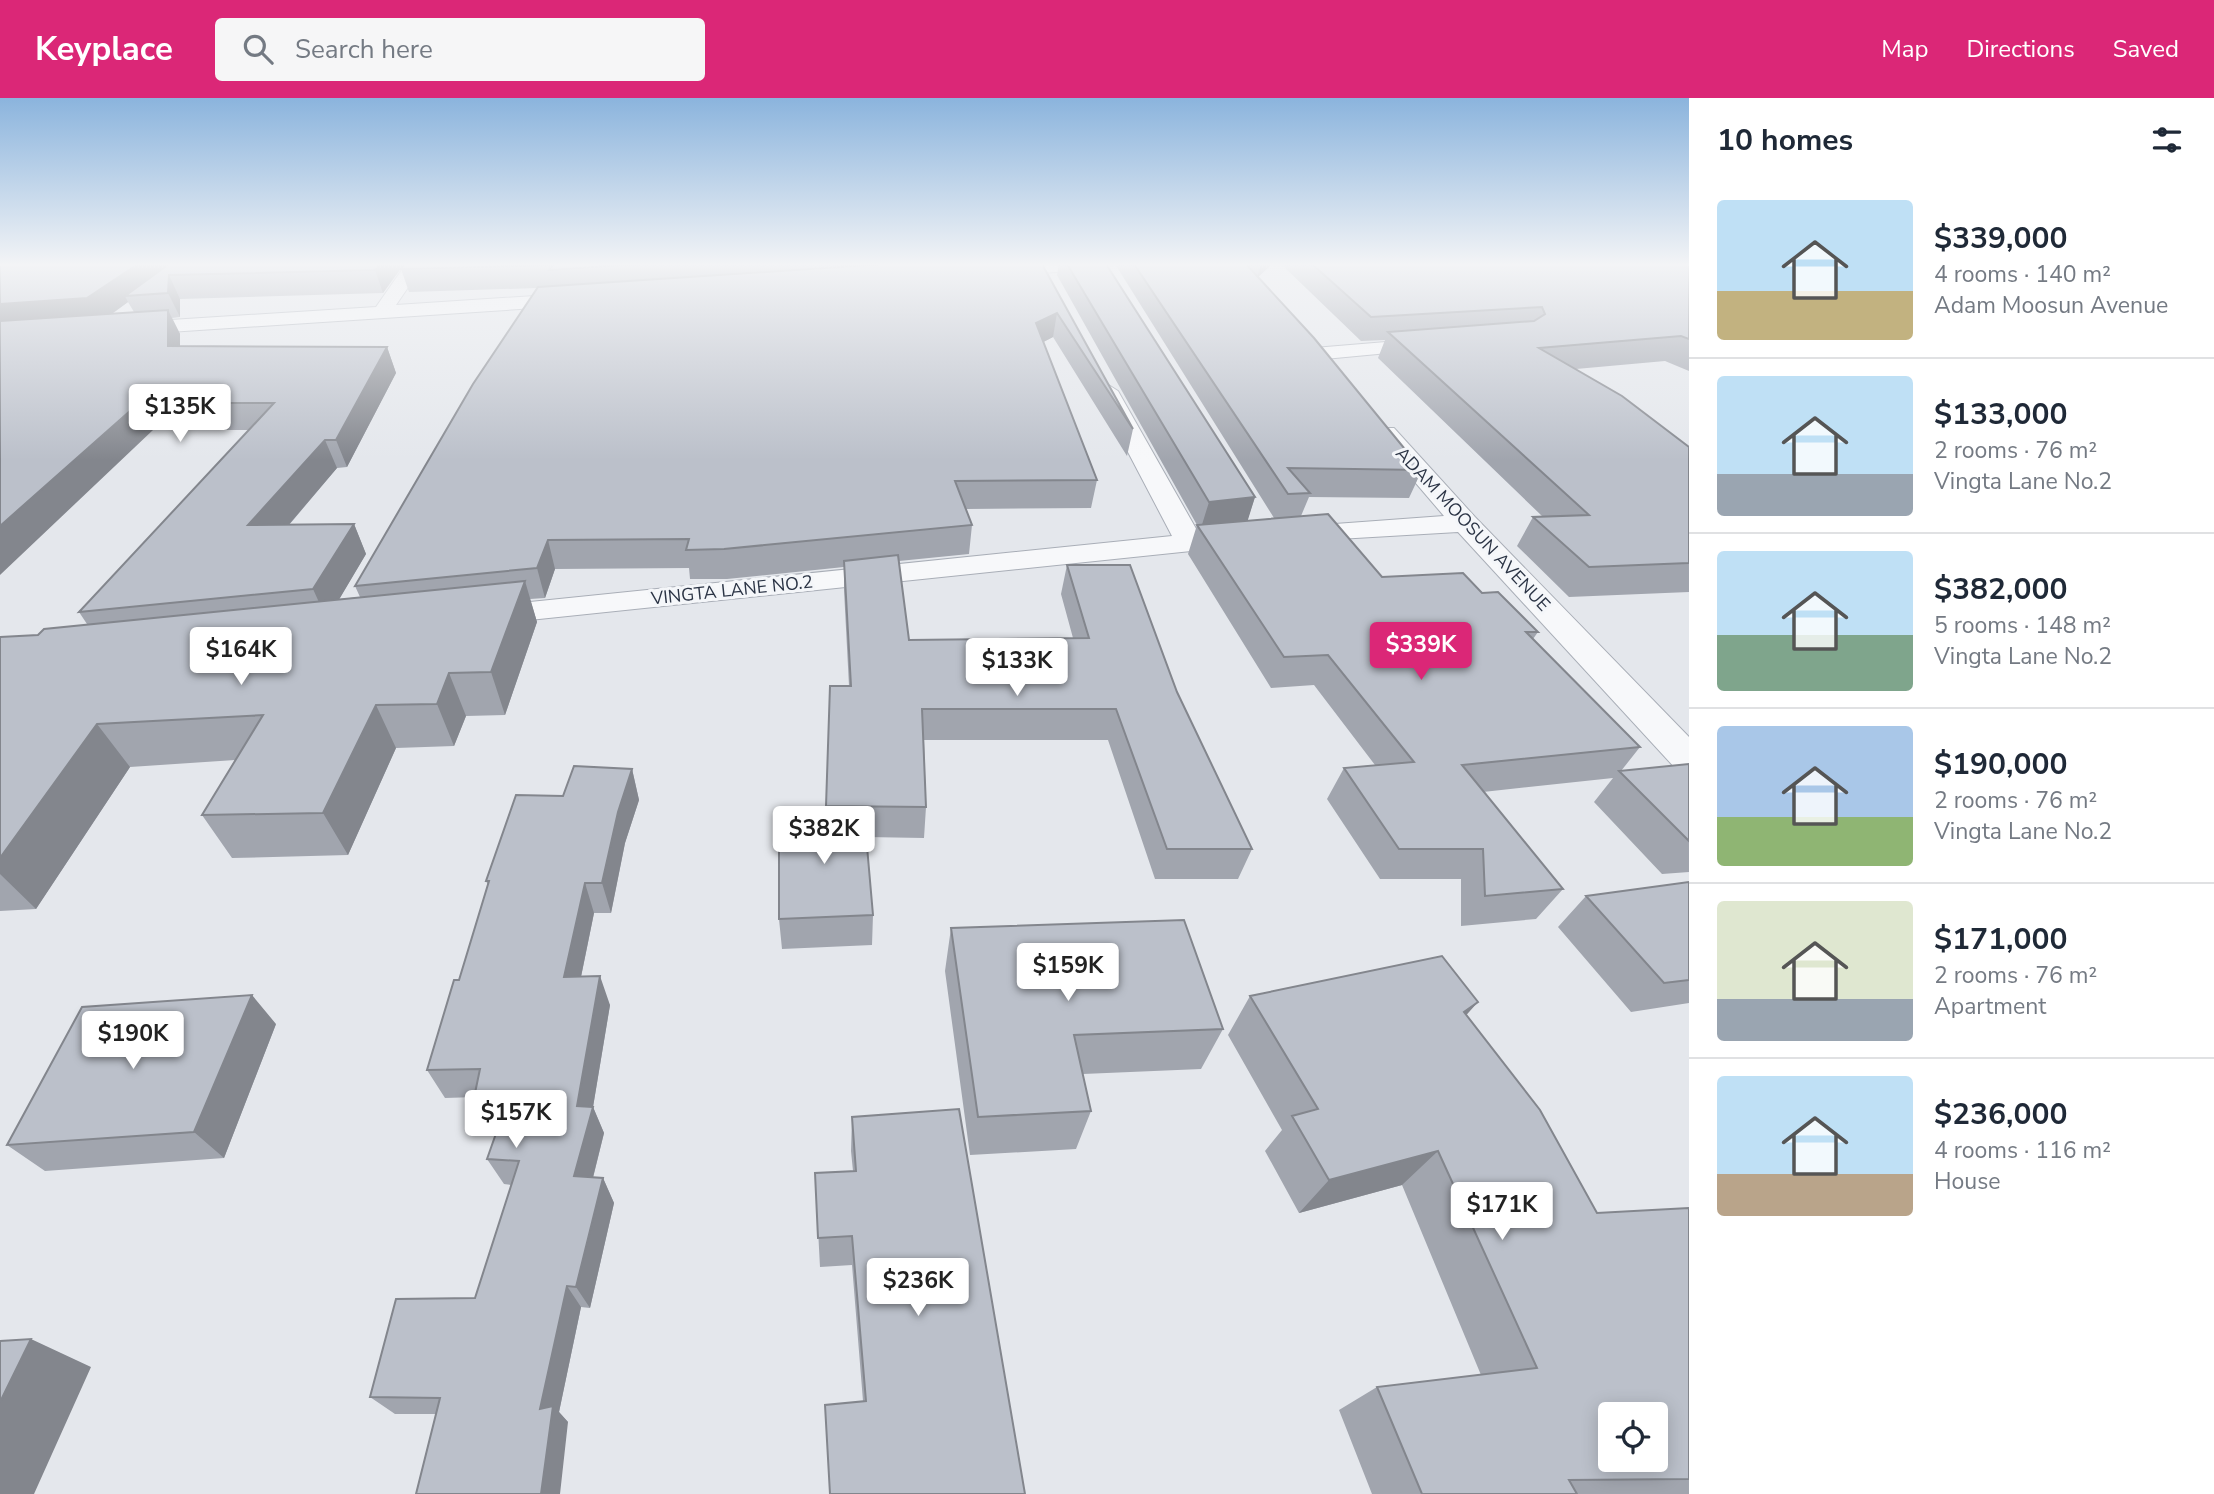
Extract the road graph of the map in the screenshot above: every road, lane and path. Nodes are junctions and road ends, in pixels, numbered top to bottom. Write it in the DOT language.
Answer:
graph roads {
  1 [pos="109,329"];
  2 [pos="133,329"];
  3 [pos="1296,334"];
  4 [pos="1452,343"];
  5 [pos="1096,372"];
  6 [pos="1368,414"];
  7 [pos="1465,523"];
  8 [pos="1190,543"];
  9 [pos="450,620"];
  10 [pos="1689,760"];
  1 -- 2 [label="street"];
  3 -- 4 [label="street"];
  5 -- 8 [label="street"];
  6 -- 7 [label="street, ADAM MOOSUN AVENUE"];
  7 -- 8 [label="street, VINGTA LANE NO.2"];
  7 -- 10 [label="street, ADAM MOOSUN AVENUE"];
  8 -- 9 [label="street, VINGTA LANE NO.2"];
}
